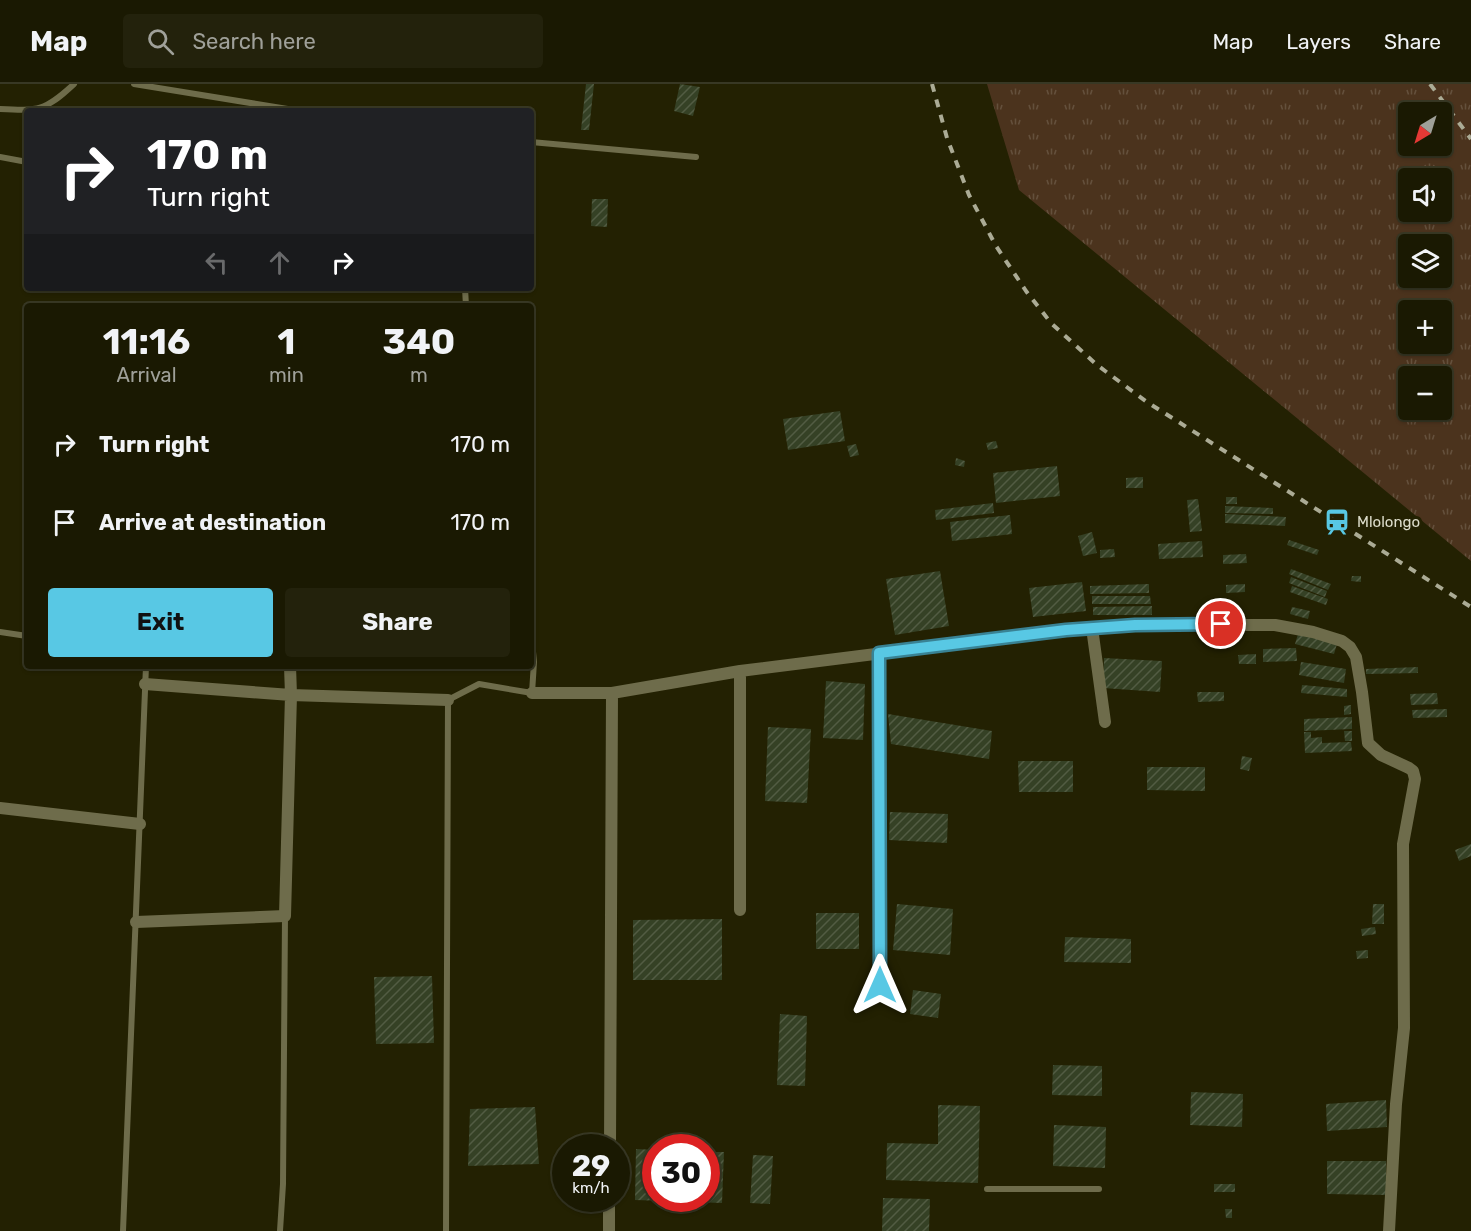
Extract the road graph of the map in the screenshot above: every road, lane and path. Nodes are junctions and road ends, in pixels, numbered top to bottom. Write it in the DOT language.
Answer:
graph roads {
  1 [pos="74,84"];
  2 [pos="134,84"];
  3 [pos="44,108"];
  4 [pos="282,108"];
  5 [pos="0,109"];
  6 [pos="24,110"];
  7 [pos="534,142"];
  8 [pos="0,157"];
  9 [pos="696,157"];
  10 [pos="24,161"];
  11 [pos="1092,628"];
  12 [pos="0,632"];
  13 [pos="24,636"];
  14 [pos="879,653"];
  15 [pos="146,669"];
  16 [pos="290,669"];
  17 [pos="534,669"];
  18 [pos="740,671"];
  19 [pos="145,684"];
  20 [pos="532,693"];
  21 [pos="612,693"];
  22 [pos="291,695"];
  23 [pos="448,700"];
  24 [pos="1105,722"];
  25 [pos="0,808"];
  26 [pos="140,824"];
  27 [pos="740,910"];
  28 [pos="285,916"];
  29 [pos="136,922"];
  30 [pos="880,985"];
  31 [pos="610,1134"];
  32 [pos="987,1189"];
  33 [pos="1099,1189"];
  34 [pos="609,1212"];
  35 [pos="123,1231"];
  36 [pos="280,1231"];
  37 [pos="446,1231"];
  38 [pos="609,1231"];
  39 [pos="1389,1231"];
  1 -- 3 [label="lane"];
  2 -- 4 [label="lane"];
  5 -- 6 [label="lane"];
  7 -- 9 [label="lane"];
  8 -- 10 [label="lane"];
  11 -- 14 [label="street"];
  11 -- 24 [label="street"];
  11 -- 39 [label="street"];
  12 -- 13 [label="lane"];
  14 -- 18 [label="street"];
  14 -- 30 [label="street"];
  15 -- 19 [label="lane"];
  16 -- 22 [label="street"];
  17 -- 20 [label="lane"];
  18 -- 21 [label="street"];
  18 -- 27 [label="street"];
  19 -- 22 [label="street"];
  19 -- 26 [label="lane"];
  20 -- 21 [label="street"];
  20 -- 23 [label="lane"];
  21 -- 31 [label="street"];
  22 -- 23 [label="street"];
  22 -- 28 [label="street"];
  23 -- 37 [label="lane"];
  25 -- 26 [label="street"];
  26 -- 29 [label="lane"];
  28 -- 29 [label="street"];
  28 -- 36 [label="lane"];
  29 -- 35 [label="lane"];
  32 -- 33 [label="lane"];
  34 -- 38 [label="street"];
}
